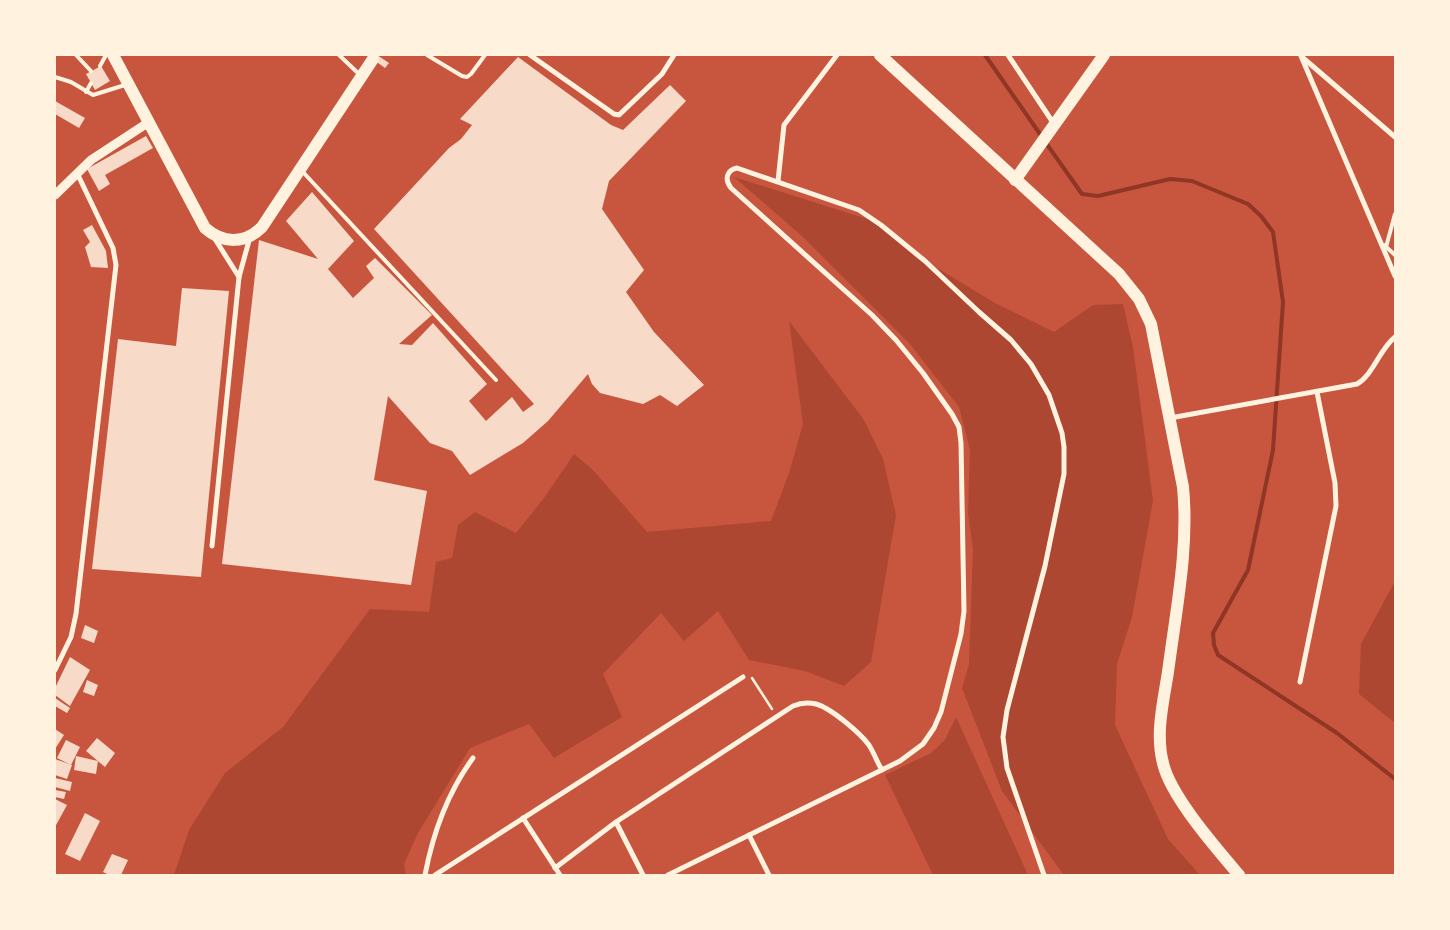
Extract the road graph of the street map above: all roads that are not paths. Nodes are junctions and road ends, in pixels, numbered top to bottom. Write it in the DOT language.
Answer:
graph roads {
  1 [pos="76,55"];
  2 [pos="106,55"];
  3 [pos="113,55"];
  4 [pos="339,55"];
  5 [pos="426,55"];
  6 [pos="485,55"];
  7 [pos="530,55"];
  8 [pos="674,55"];
  9 [pos="837,55"];
  10 [pos="880,55"];
  11 [pos="1008,55"];
  12 [pos="1104,55"];
  13 [pos="1301,55"];
  14 [pos="373,59"];
  15 [pos="100,66"];
  16 [pos="91,71"];
  17 [pos="55,77"];
  18 [pos="362,77"];
  19 [pos="91,83"];
  20 [pos="129,85"];
  21 [pos="86,92"];
  22 [pos="149,122"];
  23 [pos="1053,126"];
  24 [pos="1395,137"];
  25 [pos="300,169"];
  26 [pos="77,173"];
  27 [pos="1015,180"];
  28 [pos="778,181"];
  29 [pos="55,195"];
  30 [pos="1395,214"];
  31 [pos="212,234"];
  32 [pos="250,236"];
  33 [pos="1379,240"];
  34 [pos="1386,246"];
  35 [pos="1395,255"];
  36 [pos="1395,276"];
  37 [pos="239,277"];
  38 [pos="1395,337"];
  39 [pos="496,380"];
  40 [pos="1317,392"];
  41 [pos="1170,418"];
  42 [pos="212,546"];
  43 [pos="55,670"];
  44 [pos="743,677"];
  45 [pos="1300,682"];
  46 [pos="473,758"];
  47 [pos="882,770"];
  48 [pos="523,818"];
  49 [pos="616,822"];
  50 [pos="749,835"];
  51 [pos="555,868"];
  52 [pos="424,875"];
  53 [pos="435,875"];
  54 [pos="560,875"];
  55 [pos="643,875"];
  56 [pos="668,875"];
  57 [pos="769,875"];
  58 [pos="1044,875"];
  59 [pos="1239,875"];
  1 -- 16 [label="lane"];
  2 -- 15 [label="lane"];
  3 -- 20 [label="main road"];
  4 -- 18 [label="lane"];
  5 -- 6 [label="lane"];
  7 -- 8 [label="street"];
  9 -- 28 [label="street"];
  10 -- 27 [label="main road"];
  11 -- 23 [label="street"];
  12 -- 23 [label="main road"];
  13 -- 24 [label="street"];
  13 -- 33 [label="street"];
  14 -- 18 [label="main road"];
  17 -- 21 [label="lane"];
  18 -- 25 [label="main road"];
  19 -- 21 [label="lane"];
  20 -- 21 [label="lane"];
  20 -- 22 [label="main road"];
  22 -- 26 [label="street"];
  22 -- 31 [label="main road"];
  23 -- 27 [label="main road"];
  25 -- 32 [label="main road"];
  25 -- 39 [label="lane"];
  26 -- 29 [label="street"];
  26 -- 43 [label="street"];
  27 -- 41 [label="main road"];
  28 -- 47 [label="street"];
  28 -- 58 [label="street"];
  30 -- 34 [label="lane"];
  31 -- 32 [label="main road"];
  31 -- 37 [label="street"];
  32 -- 37 [label="street"];
  33 -- 34 [label="lane"];
  33 -- 36 [label="street"];
  34 -- 35 [label="lane"];
  37 -- 42 [label="street"];
  38 -- 40 [label="street"];
  40 -- 41 [label="street"];
  40 -- 45 [label="street"];
  41 -- 59 [label="main road"];
  44 -- 48 [label="street"];
  46 -- 52 [label="street"];
  47 -- 49 [label="street"];
  47 -- 50 [label="street"];
  48 -- 51 [label="street"];
  48 -- 53 [label="street"];
  49 -- 51 [label="street"];
  49 -- 55 [label="street"];
  50 -- 56 [label="street"];
  50 -- 57 [label="street"];
  51 -- 54 [label="street"];
}
